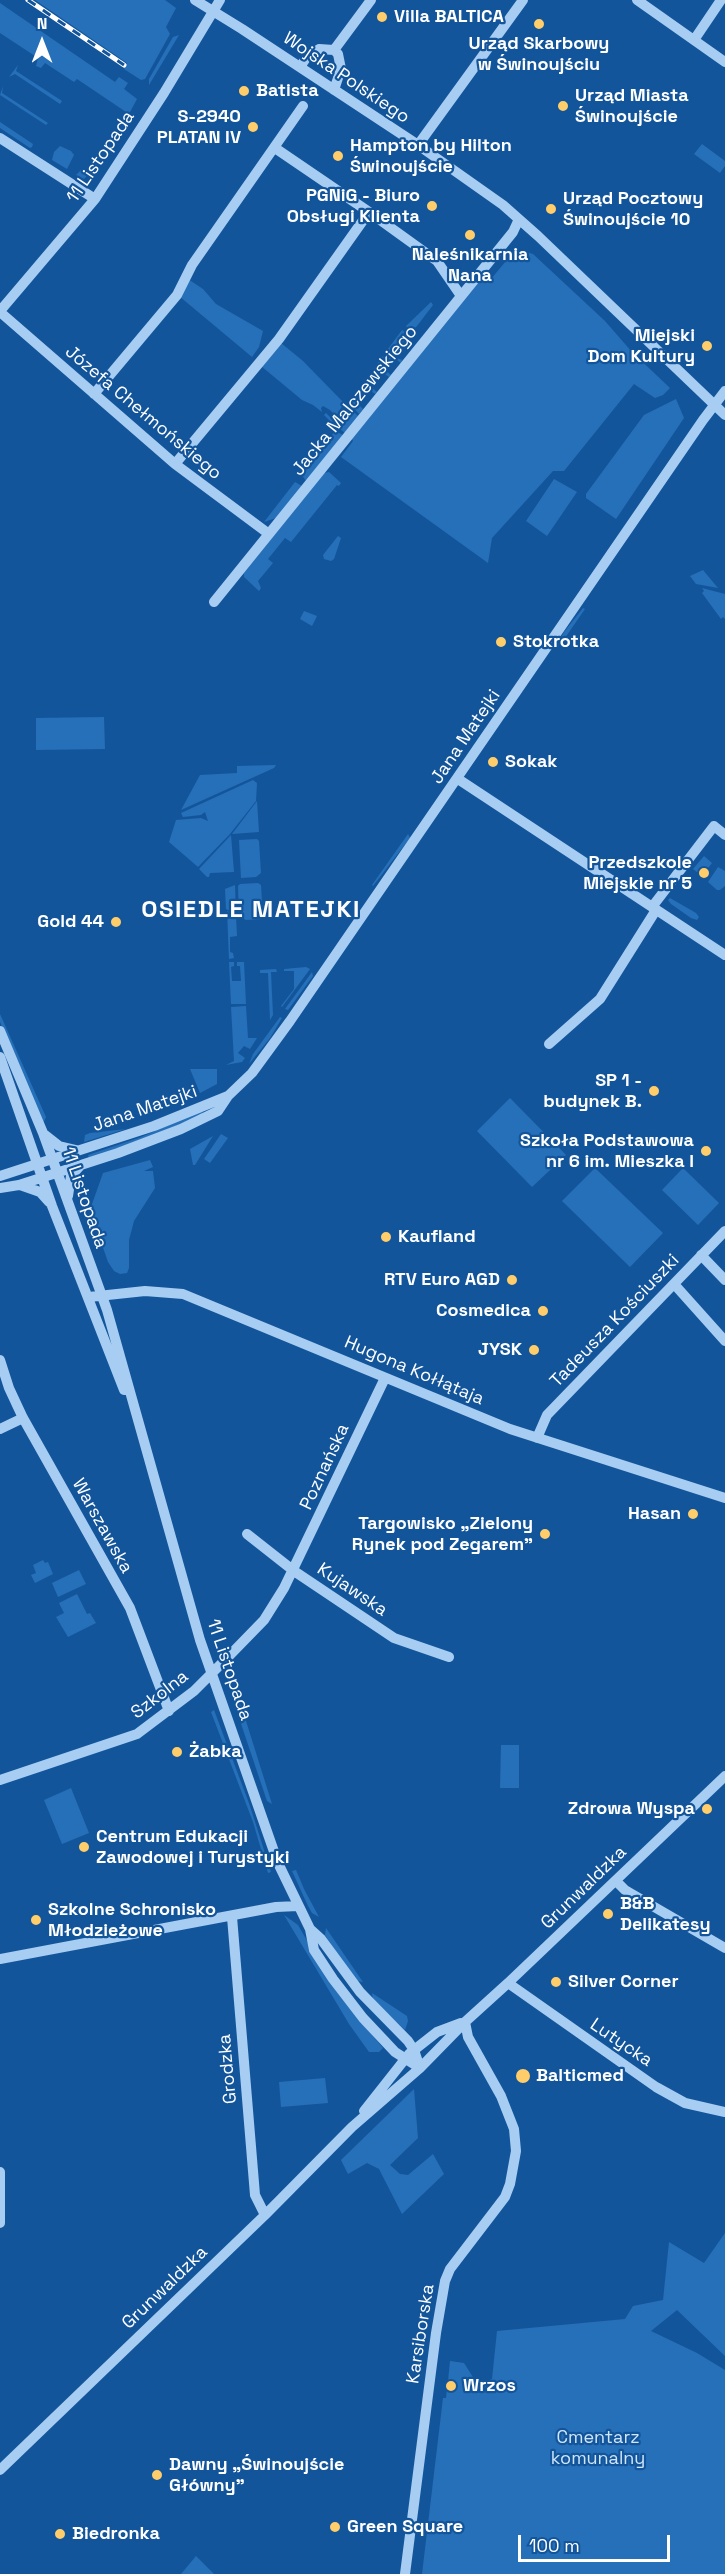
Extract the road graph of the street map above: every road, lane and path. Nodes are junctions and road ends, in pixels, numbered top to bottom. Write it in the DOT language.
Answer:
graph roads {
  1 [pos="195,0"];
  2 [pos="220,0"];
  3 [pos="371,0"];
  4 [pos="524,0"];
  5 [pos="637,0"];
  6 [pos="721,0"];
  7 [pos="213,11"];
  8 [pos="694,40"];
  9 [pos="334,50"];
  10 [pos="725,62"];
  11 [pos="300,67"];
  12 [pos="334,90"];
  13 [pos="303,106"];
  14 [pos="0,138"];
  15 [pos="418,146"];
  16 [pos="275,148"];
  17 [pos="95,199"];
  18 [pos="369,212"];
  19 [pos="519,219"];
  20 [pos="461,296"];
  21 [pos="0,311"];
  22 [pos="725,391"];
  23 [pos="94,394"];
  24 [pos="715,405"];
  25 [pos="725,415"];
  26 [pos="175,464"];
  27 [pos="269,534"];
  28 [pos="214,602"];
  29 [pos="458,779"];
  30 [pos="725,834"];
  31 [pos="654,908"];
  32 [pos="725,955"];
  33 [pos="0,1031"];
  34 [pos="549,1044"];
  35 [pos="0,1057"];
  36 [pos="228,1096"];
  37 [pos="43,1133"];
  38 [pos="28,1138"];
  39 [pos="76,1150"];
  40 [pos="52,1157"];
  41 [pos="37,1162"];
  42 [pos="81,1165"];
  43 [pos="14,1170"];
  44 [pos="58,1172"];
  45 [pos="0,1176"];
  46 [pos="42,1177"];
  47 [pos="19,1185"];
  48 [pos="0,1188"];
  49 [pos="68,1200"];
  50 [pos="52,1206"];
  51 [pos="725,1231"];
  52 [pos="701,1255"];
  53 [pos="725,1280"];
  54 [pos="674,1284"];
  55 [pos="101,1294"];
  56 [pos="89,1297"];
  57 [pos="725,1341"];
  58 [pos="0,1360"];
  59 [pos="385,1378"];
  60 [pos="135,1415"];
  61 [pos="23,1418"];
  62 [pos="0,1429"];
  63 [pos="537,1438"];
  64 [pos="725,1498"];
  65 [pos="247,1534"];
  66 [pos="294,1570"];
  67 [pos="449,1657"];
  68 [pos="212,1673"];
  69 [pos="169,1711"];
  70 [pos="725,1776"];
  71 [pos="0,1780"];
  72 [pos="615,1881"];
  73 [pos="298,1906"];
  74 [pos="232,1917"];
  75 [pos="310,1929"];
  76 [pos="725,1948"];
  77 [pos="0,1959"];
  78 [pos="508,1983"];
  79 [pos="360,1992"];
  80 [pos="349,2000"];
  81 [pos="465,2022"];
  82 [pos="437,2032"];
  83 [pos="403,2036"];
  84 [pos="414,2050"];
  85 [pos="404,2059"];
  86 [pos="420,2068"];
  87 [pos="725,2112"];
  88 [pos="352,2127"];
  89 [pos="0,2172"];
  90 [pos="266,2215"];
  91 [pos="0,2223"];
  92 [pos="0,2470"];
  93 [pos="405,2574"];
  1 -- 7 [label="street, Wojska Polskiego"];
  2 -- 7 [label="street, 11 Listopada"];
  3 -- 9 [label="street"];
  4 -- 15 [label="street"];
  5 -- 8 [label="street"];
  6 -- 8 [label="street"];
  7 -- 11 [label="street, Wojska Polskiego"];
  7 -- 17 [label="street, 11 Listopada"];
  8 -- 10 [label="street"];
  9 -- 11 [label="street"];
  9 -- 12 [label="street"];
  11 -- 12 [label="street, Wojska Polskiego"];
  12 -- 15 [label="street, Wojska Polskiego"];
  13 -- 16 [label="street"];
  14 -- 17 [label="street"];
  15 -- 19 [label="street, Wojska Polskiego"];
  16 -- 18 [label="street"];
  16 -- 23 [label="street"];
  17 -- 21 [label="street, 11 Listopada"];
  18 -- 20 [label="street"];
  18 -- 26 [label="street"];
  19 -- 20 [label="street, Jacka Malczewskiego"];
  19 -- 24 [label="street, Wojska Polskiego"];
  20 -- 27 [label="street, Jacka Malczewskiego"];
  21 -- 23 [label="street, Józefa Chełmońskiego"];
  22 -- 24 [label="street, Jana Matejki"];
  23 -- 26 [label="street, Józefa Chełmońskiego"];
  24 -- 25 [label="street, Wojska Polskiego"];
  24 -- 29 [label="street, Jana Matejki"];
  26 -- 27 [label="street, Józefa Chełmońskiego"];
  27 -- 28 [label="street, Jacka Malczewskiego"];
  29 -- 31 [label="street"];
  29 -- 36 [label="street, Jana Matejki"];
  30 -- 31 [label="street"];
  31 -- 32 [label="street"];
  31 -- 34 [label="street"];
  33 -- 37 [label="street, 11 Listopada"];
  35 -- 38 [label="street, 11 Listopada"];
  36 -- 39 [label="street, Jana Matejki"];
  36 -- 42 [label="street, Jana Matejki"];
  37 -- 39 [label="street"];
  37 -- 40 [label="street, 11 Listopada"];
  38 -- 41 [label="street, 11 Listopada"];
  38 -- 43 [label="street"];
  39 -- 40 [label="street, Jana Matejki"];
  40 -- 41 [label="street, Jana Matejki"];
  40 -- 44 [label="street, 11 Listopada"];
  41 -- 43 [label="street, Jana Matejki"];
  41 -- 46 [label="street, 11 Listopada"];
  42 -- 44 [label="street, Jana Matejki"];
  42 -- 49 [label="street"];
  43 -- 45 [label="street, Jana Matejki"];
  44 -- 46 [label="street, Jana Matejki"];
  44 -- 49 [label="street, 11 Listopada"];
  46 -- 47 [label="street, Jana Matejki"];
  46 -- 50 [label="street, 11 Listopada"];
  47 -- 48 [label="street, Jana Matejki"];
  47 -- 50 [label="street"];
  49 -- 55 [label="street, 11 Listopada"];
  50 -- 56 [label="street, 11 Listopada"];
  51 -- 52 [label="street, Tadeusza Kościuszki"];
  52 -- 53 [label="street"];
  52 -- 54 [label="street, Tadeusza Kościuszki"];
  54 -- 57 [label="street"];
  54 -- 63 [label="street, Tadeusza Kościuszki"];
  55 -- 56 [label="street, Hugona Kołłątaja"];
  55 -- 59 [label="street, Hugona Kołłątaja"];
  55 -- 60 [label="street, 11 Listopada"];
  56 -- 60 [label="street, 11 Listopada"];
  58 -- 61 [label="street, Warszawska"];
  59 -- 63 [label="street, Hugona Kołłątaja"];
  59 -- 66 [label="street, Poznańska"];
  60 -- 68 [label="street, 11 Listopada"];
  61 -- 62 [label="street"];
  61 -- 69 [label="street, Warszawska"];
  63 -- 64 [label="street, Hugona Kołłątaja"];
  65 -- 66 [label="street, Kujawska"];
  66 -- 67 [label="street, Kujawska"];
  66 -- 68 [label="street, Szkolna"];
  68 -- 69 [label="street, Szkolna"];
  68 -- 73 [label="street, 11 Listopada"];
  69 -- 71 [label="street, Szkolna"];
  70 -- 72 [label="street, Grunwaldzka"];
  72 -- 76 [label="street"];
  72 -- 78 [label="street, Grunwaldzka"];
  73 -- 74 [label="street"];
  73 -- 75 [label="street, 11 Listopada"];
  74 -- 77 [label="street"];
  74 -- 90 [label="street, Grodzka"];
  75 -- 79 [label="street, 11 Listopada"];
  75 -- 80 [label="street, 11 Listopada"];
  78 -- 81 [label="street, Grunwaldzka"];
  78 -- 87 [label="street, Lutycka"];
  79 -- 80 [label="street"];
  79 -- 83 [label="street, 11 Listopada"];
  80 -- 85 [label="street, 11 Listopada"];
  81 -- 82 [label="street, Grunwaldzka"];
  81 -- 86 [label="street, Grunwaldzka"];
  81 -- 93 [label="street, Karsiborska"];
  82 -- 83 [label="street"];
  82 -- 84 [label="street, Grunwaldzka"];
  83 -- 84 [label="street, 11 Listopada"];
  84 -- 85 [label="street, Grunwaldzka"];
  84 -- 86 [label="street, 11 Listopada"];
  85 -- 86 [label="street, 11 Listopada"];
  85 -- 88 [label="street, Grunwaldzka"];
  86 -- 88 [label="street, Grunwaldzka"];
  88 -- 90 [label="street, Grunwaldzka"];
  89 -- 91 [label="street"];
  90 -- 92 [label="street, Grunwaldzka"];
}
